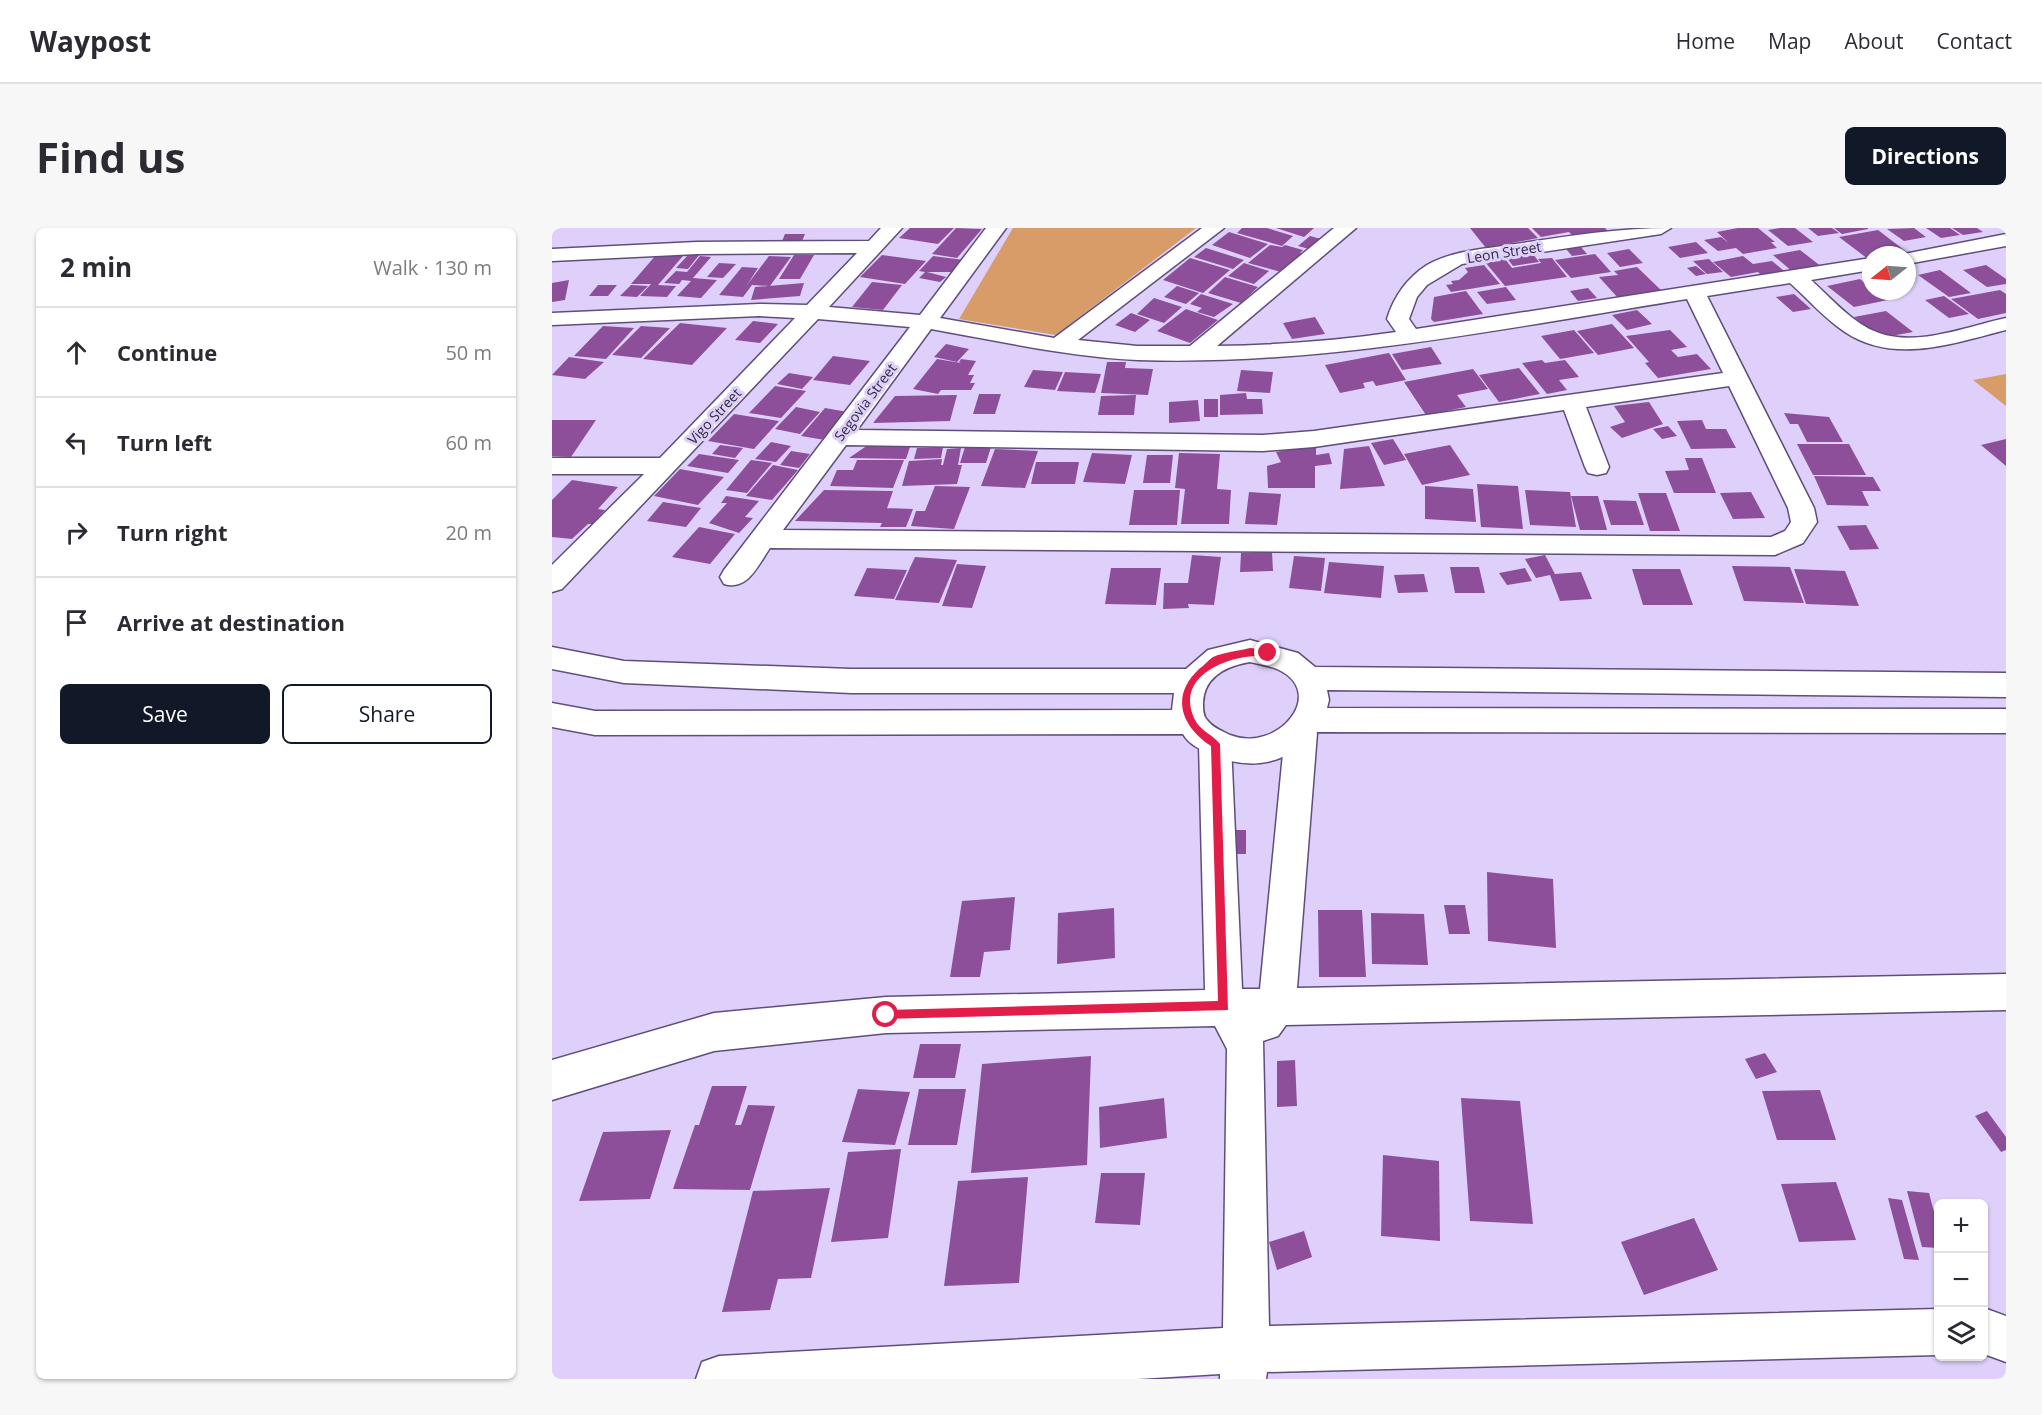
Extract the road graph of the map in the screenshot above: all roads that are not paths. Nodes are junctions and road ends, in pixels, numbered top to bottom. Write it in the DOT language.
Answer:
graph roads {
  1 [pos="892,228"];
  2 [pos="996,228"];
  3 [pos="1214,228"];
  4 [pos="1346,228"];
  5 [pos="1661,228"];
  6 [pos="2006,240"];
  7 [pos="874,247"];
  8 [pos="552,255"];
  9 [pos="1916,256"];
  10 [pos="1862,266"];
  11 [pos="1797,278"];
  12 [pos="1695,293"];
  13 [pos="812,312"];
  14 [pos="552,319"];
  15 [pos="927,322"];
  16 [pos="2006,324"];
  17 [pos="1410,337"];
  18 [pos="1058,345"];
  19 [pos="1195,352"];
  20 [pos="1737,378"];
  21 [pos="1572,401"];
  22 [pos="839,437"];
  23 [pos="552,466"];
  24 [pos="667,466"];
  25 [pos="1597,467"];
  26 [pos="761,539"];
  27 [pos="734,577"];
  28 [pos="552,582"];
  29 [pos="552,658"];
  30 [pos="1308,678"];
  31 [pos="1193,681"];
  32 [pos="2006,685"];
  33 [pos="552,715"];
  34 [pos="2006,721"];
  35 [pos="1306,726"];
  36 [pos="1203,733"];
  37 [pos="2006,992"];
  38 [pos="1224,1006"];
  39 [pos="1277,1006"];
  40 [pos="1246,1046"];
  41 [pos="552,1080"];
  42 [pos="1934,1332"];
  43 [pos="1988,1333"];
  44 [pos="2006,1339"];
  45 [pos="1244,1364"];
  46 [pos="719,1379"];
  1 -- 7 [label="street, Vigo Street"];
  2 -- 15 [label="street, Segovia Street"];
  3 -- 18 [label="street"];
  4 -- 19 [label="street"];
  5 -- 17 [label="street, Leon Street"];
  6 -- 9 [label="street"];
  7 -- 8 [label="street"];
  7 -- 13 [label="street, Vigo Street"];
  10 -- 11 [label="street"];
  11 -- 12 [label="street"];
  11 -- 16 [label="street"];
  12 -- 17 [label="street"];
  12 -- 20 [label="street"];
  13 -- 14 [label="street"];
  13 -- 15 [label="street"];
  13 -- 24 [label="street, Vigo Street"];
  15 -- 18 [label="street"];
  15 -- 22 [label="street, Segovia Street"];
  17 -- 19 [label="street"];
  18 -- 19 [label="street"];
  20 -- 21 [label="street"];
  20 -- 26 [label="street"];
  21 -- 22 [label="street"];
  21 -- 25 [label="street"];
  22 -- 26 [label="street, Segovia Street"];
  23 -- 24 [label="street"];
  24 -- 28 [label="street, Vigo Street"];
  26 -- 27 [label="street, Segovia Street"];
  29 -- 31 [label="street"];
  30 -- 31 [label="street"];
  30 -- 32 [label="street"];
  30 -- 35 [label="street"];
  31 -- 36 [label="street"];
  33 -- 36 [label="street"];
  34 -- 35 [label="street"];
  35 -- 36 [label="street"];
  35 -- 39 [label="street"];
  36 -- 38 [label="street"];
  37 -- 39 [label="street"];
  38 -- 39 [label="street"];
  38 -- 40 [label="street"];
  38 -- 41 [label="street"];
  39 -- 40 [label="street"];
  40 -- 45 [label="street"];
  42 -- 45 [label="street"];
  43 -- 44 [label="street"];
  45 -- 46 [label="street"];
}
